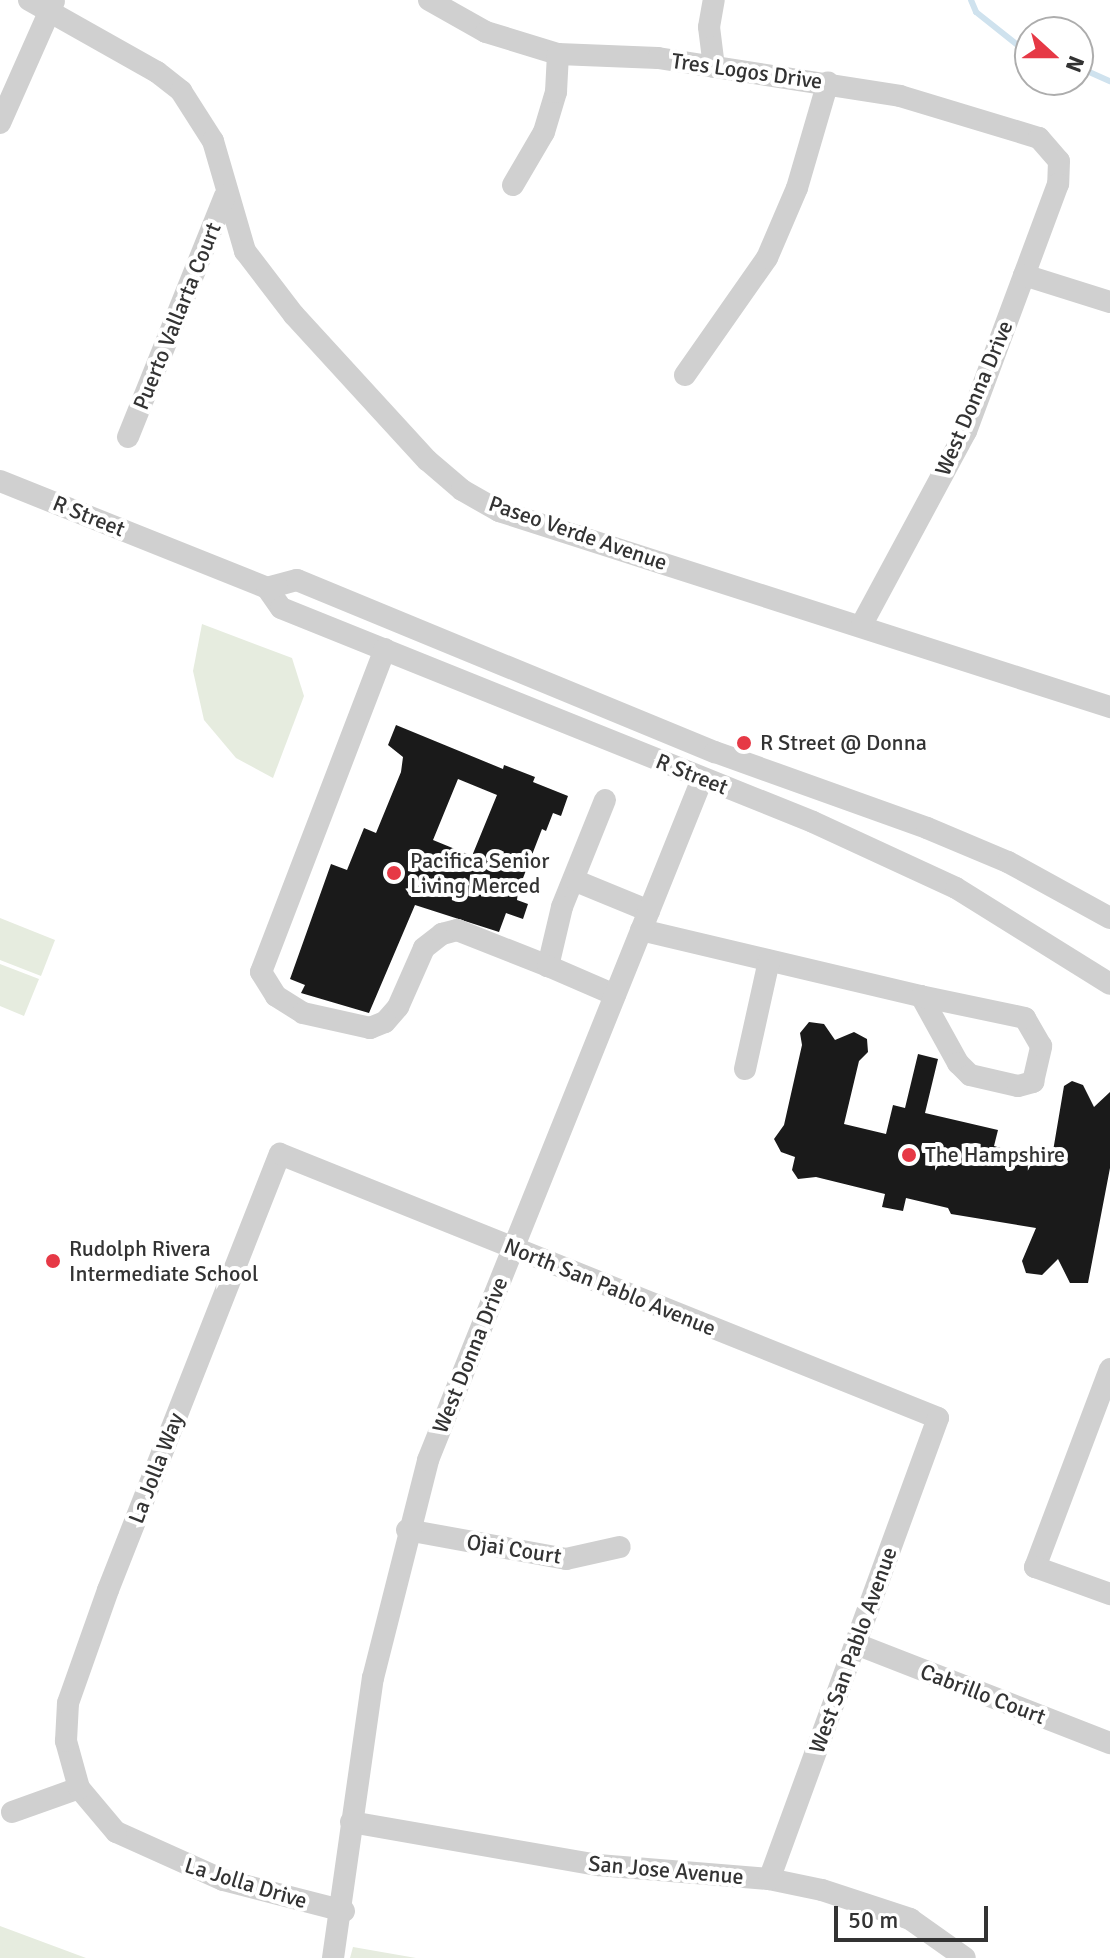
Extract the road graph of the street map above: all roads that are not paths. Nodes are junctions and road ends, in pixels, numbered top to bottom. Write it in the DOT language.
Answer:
graph roads {
  1 [pos="429,0"];
  2 [pos="714,0"];
  3 [pos="43,3"];
  4 [pos="558,54"];
  5 [pos="714,67"];
  6 [pos="828,82"];
  7 [pos="0,123"];
  8 [pos="1059,161"];
  9 [pos="513,185"];
  10 [pos="225,196"];
  11 [pos="1024,275"];
  12 [pos="1110,302"];
  13 [pos="685,375"];
  14 [pos="128,437"];
  15 [pos="0,481"];
  16 [pos="267,588"];
  17 [pos="862,624"];
  18 [pos="385,649"];
  19 [pos="1110,707"];
  20 [pos="702,779"];
  21 [pos="605,800"];
  22 [pos="576,881"];
  23 [pos="1110,918"];
  24 [pos="645,920"];
  25 [pos="769,961"];
  26 [pos="548,966"];
  27 [pos="1110,984"];
  28 [pos="615,995"];
  29 [pos="921,996"];
  30 [pos="745,1069"];
  31 [pos="280,1154"];
  32 [pos="513,1248"];
  33 [pos="1110,1369"];
  34 [pos="937,1421"];
  35 [pos="407,1530"];
  36 [pos="620,1547"];
  37 [pos="1110,1594"];
  38 [pos="856,1644"];
  39 [pos="1110,1743"];
  40 [pos="79,1788"];
  41 [pos="12,1812"];
  42 [pos="351,1822"];
  43 [pos="769,1879"];
  44 [pos="344,1911"];
  45 [pos="333,1958"];
  46 [pos="965,1958"];
  1 -- 4 [label="street, Tres Logos Drive"];
  2 -- 5 [label="street"];
  3 -- 7 [label="street"];
  3 -- 10 [label="street, Paseo Verde Avenue"];
  4 -- 5 [label="street, Tres Logos Drive"];
  4 -- 9 [label="street"];
  5 -- 6 [label="street, Tres Logos Drive"];
  6 -- 8 [label="street, Tres Logos Drive"];
  6 -- 13 [label="street"];
  8 -- 11 [label="street, West Donna Drive"];
  10 -- 14 [label="street, Puerto Vallarta Court"];
  10 -- 17 [label="street, Paseo Verde Avenue"];
  11 -- 12 [label="street"];
  11 -- 17 [label="street, West Donna Drive"];
  15 -- 16 [label="street, R Street"];
  16 -- 18 [label="street, R Street"];
  16 -- 23 [label="street, R Street"];
  17 -- 19 [label="street, Paseo Verde Avenue"];
  18 -- 20 [label="street, R Street"];
  18 -- 26 [label="street"];
  20 -- 24 [label="street, West Donna Drive"];
  20 -- 27 [label="street, R Street"];
  21 -- 22 [label="street"];
  22 -- 24 [label="street"];
  22 -- 26 [label="street"];
  24 -- 25 [label="street"];
  24 -- 28 [label="street, West Donna Drive"];
  25 -- 29 [label="street"];
  25 -- 30 [label="street"];
  26 -- 28 [label="street"];
  28 -- 32 [label="street, West Donna Drive"];
  29 -- 29 [label="street"];
  31 -- 32 [label="street, North San Pablo Avenue"];
  31 -- 40 [label="street, La Jolla Way"];
  32 -- 34 [label="street, North San Pablo Avenue"];
  32 -- 35 [label="street, West Donna Drive"];
  33 -- 37 [label="street"];
  34 -- 38 [label="street, West San Pablo Avenue"];
  35 -- 36 [label="street, Ojai Court"];
  35 -- 42 [label="street, West Donna Drive"];
  38 -- 39 [label="street, Cabrillo Court"];
  38 -- 43 [label="street, West San Pablo Avenue"];
  40 -- 41 [label="street"];
  40 -- 44 [label="street, La Jolla Drive"];
  42 -- 43 [label="street, San Jose Avenue"];
  42 -- 44 [label="street, West Donna Drive"];
  43 -- 46 [label="street, San Jose Avenue"];
  44 -- 45 [label="street, West Donna Drive"];
}
